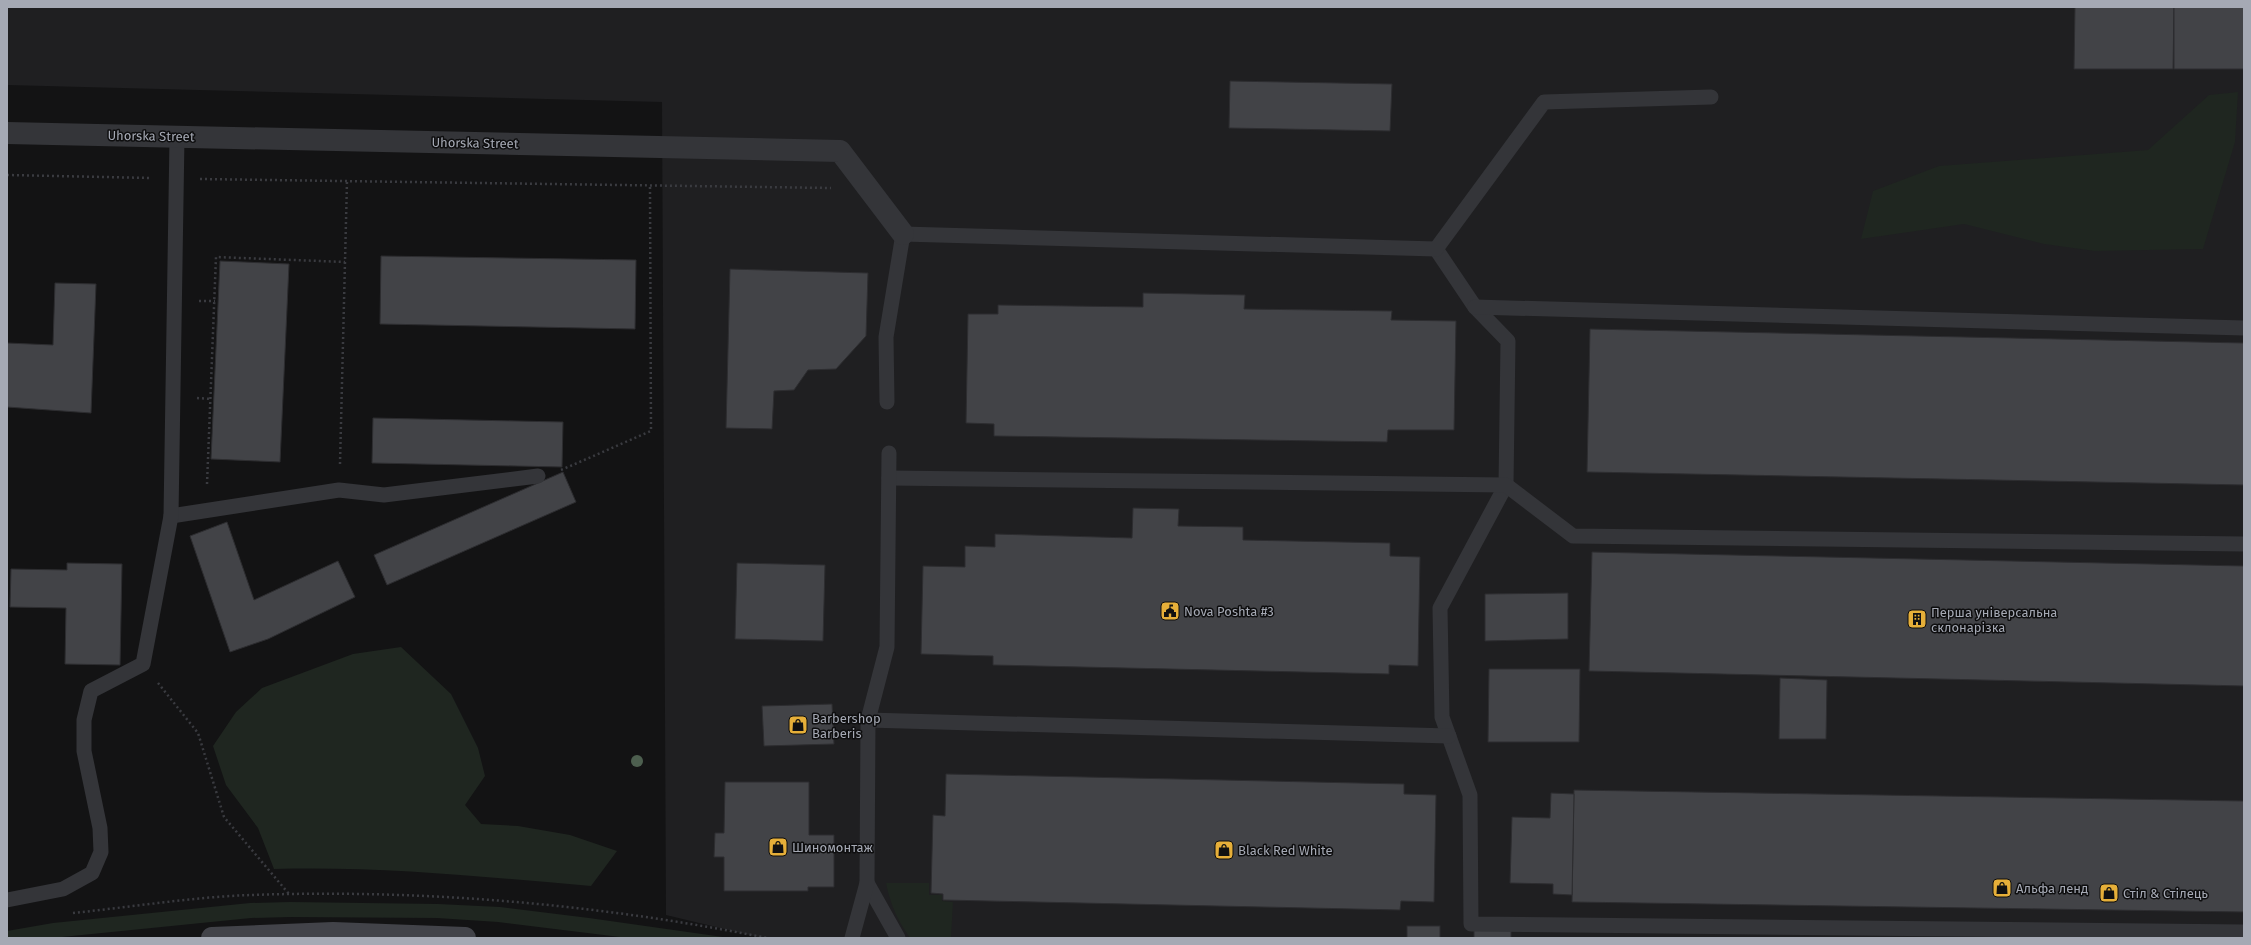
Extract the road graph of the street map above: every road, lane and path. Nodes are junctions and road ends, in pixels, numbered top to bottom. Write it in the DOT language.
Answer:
graph roads {
  1 [pos="1711,97"];
  2 [pos="7,133"];
  3 [pos="177,137"];
  4 [pos="7,175"];
  5 [pos="176,178"];
  6 [pos="347,181"];
  7 [pos="650,186"];
  8 [pos="870,189"];
  9 [pos="903,234"];
  10 [pos="1436,249"];
  11 [pos="345,262"];
  12 [pos="1475,307"];
  13 [pos="2244,328"];
  14 [pos="887,402"];
  15 [pos="889,453"];
  16 [pos="538,476"];
  17 [pos="889,478"];
  18 [pos="1506,485"];
  19 [pos="339,490"];
  20 [pos="206,511"];
  21 [pos="171,516"];
  22 [pos="2244,544"];
  23 [pos="143,664"];
  24 [pos="868,720"];
  25 [pos="1449,736"];
  26 [pos="867,883"];
  27 [pos="290,895"];
  28 [pos="7,900"];
  29 [pos="2244,932"];
  30 [pos="212,938"];
  31 [pos="465,938"];
  32 [pos="852,938"];
  33 [pos="898,938"];
  1 -- 10 [label="lane"];
  2 -- 3 [label="street, Uhorska Street"];
  3 -- 5 [label="lane"];
  3 -- 8 [label="street, Uhorska Street"];
  4 -- 5 [label="path"];
  5 -- 6 [label="path"];
  5 -- 21 [label="lane"];
  6 -- 7 [label="path"];
  6 -- 11 [label="path"];
  7 -- 8 [label="path"];
  7 -- 16 [label="path"];
  8 -- 9 [label="street, Uhorska Street"];
  9 -- 10 [label="lane"];
  9 -- 14 [label="lane"];
  10 -- 12 [label="lane"];
  11 -- 19 [label="path"];
  11 -- 20 [label="path"];
  12 -- 13 [label="lane"];
  12 -- 18 [label="lane"];
  15 -- 17 [label="lane"];
  16 -- 19 [label="lane"];
  17 -- 18 [label="lane"];
  17 -- 24 [label="lane"];
  18 -- 22 [label="lane"];
  18 -- 25 [label="lane"];
  19 -- 20 [label="lane"];
  20 -- 21 [label="lane"];
  21 -- 23 [label="lane"];
  23 -- 27 [label="path"];
  23 -- 28 [label="lane"];
  24 -- 25 [label="lane"];
  24 -- 26 [label="lane"];
  25 -- 29 [label="lane"];
  26 -- 32 [label="lane"];
  26 -- 33 [label="lane"];
  30 -- 31 [label="main road"];
}
